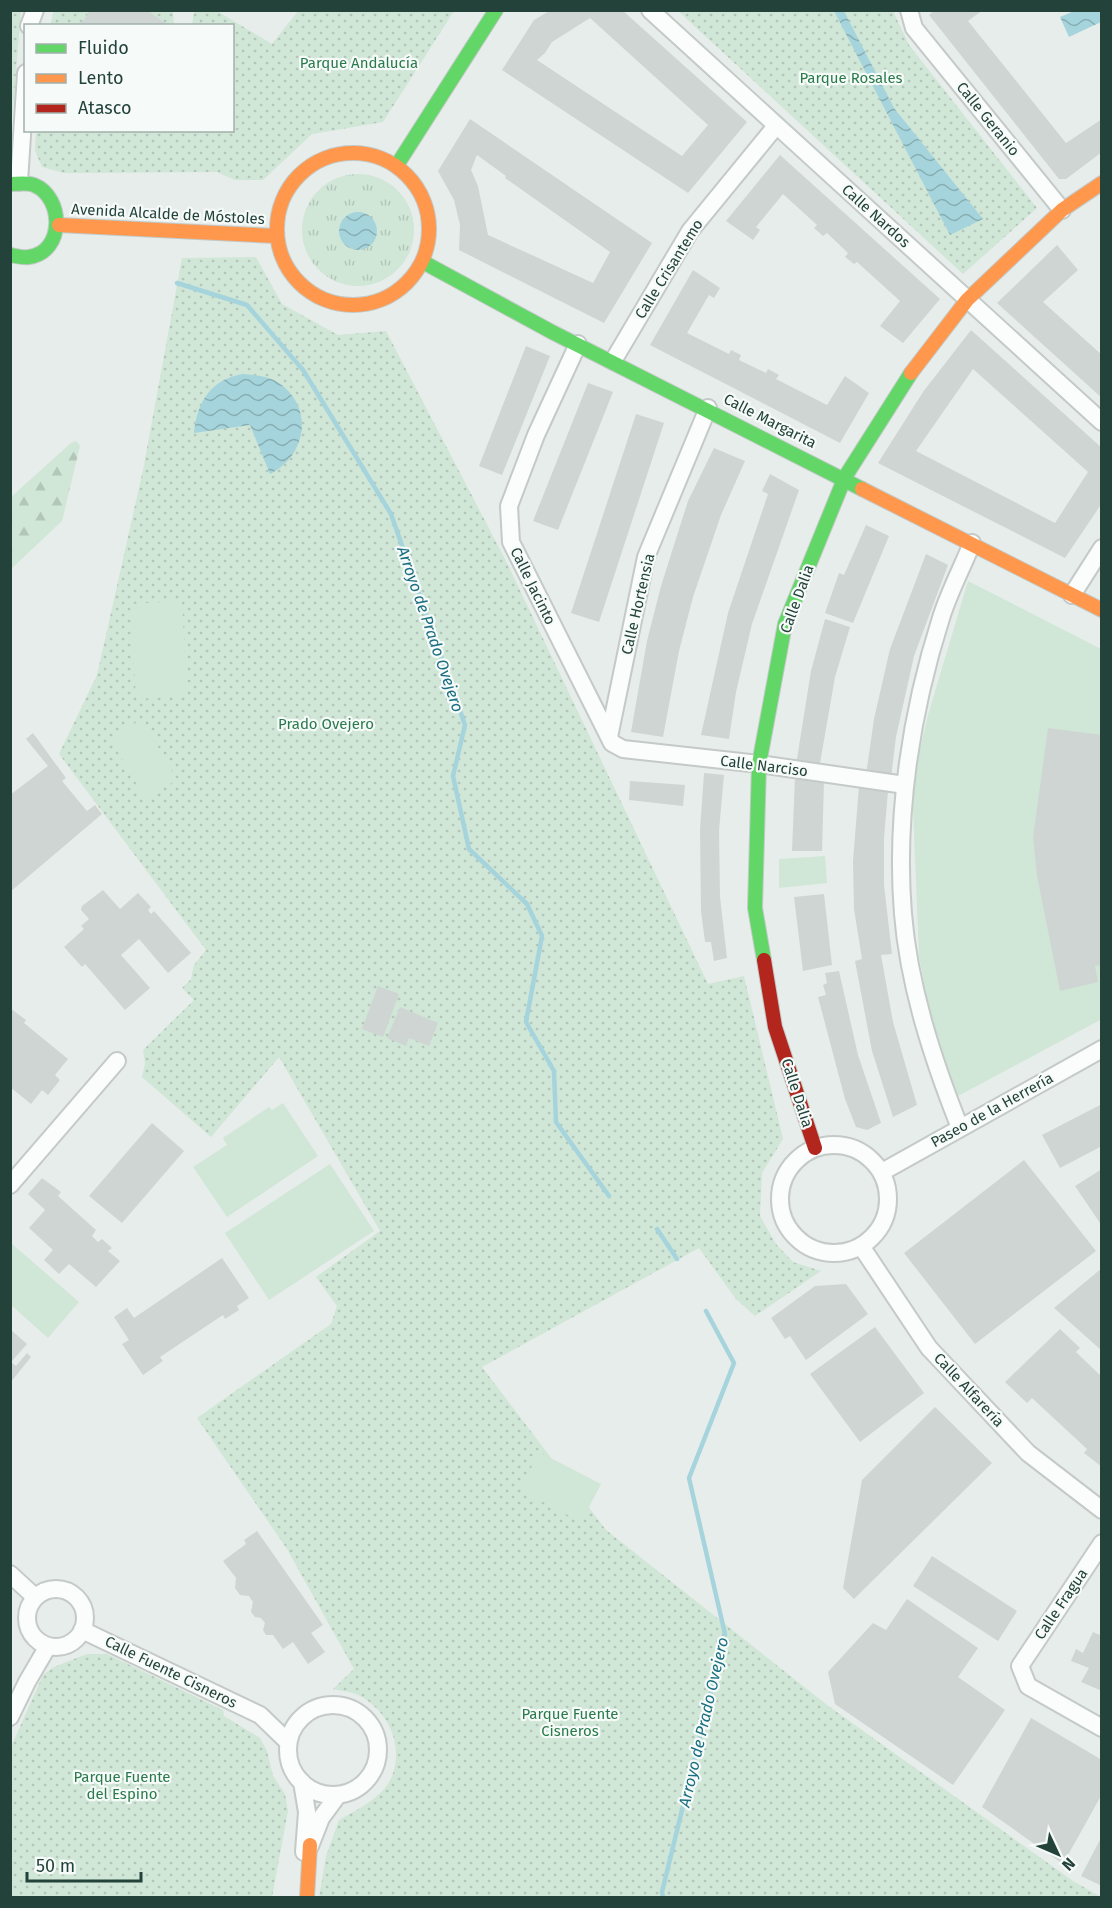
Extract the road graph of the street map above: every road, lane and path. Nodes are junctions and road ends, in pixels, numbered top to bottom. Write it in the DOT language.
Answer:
graph roads {
  1 [pos="496,10"];
  2 [pos="650,10"];
  3 [pos="909,10"];
  4 [pos="24,93"];
  5 [pos="776,126"];
  6 [pos="397,165"];
  7 [pos="15,183"];
  8 [pos="1101,183"];
  9 [pos="1062,210"];
  10 [pos="59,225"];
  11 [pos="276,236"];
  12 [pos="10,255"];
  13 [pos="423,262"];
  14 [pos="967,300"];
  15 [pos="578,344"];
  16 [pos="613,361"];
  17 [pos="708,408"];
  18 [pos="1101,422"];
  19 [pos="845,477"];
  20 [pos="972,543"];
  21 [pos="1101,548"];
  22 [pos="1072,595"];
  23 [pos="1101,610"];
  24 [pos="624,665"];
  25 [pos="585,689"];
  26 [pos="609,737"];
  27 [pos="623,749"];
  28 [pos="759,764"];
  29 [pos="905,785"];
  30 [pos="1101,1049"];
  31 [pos="117,1060"];
  32 [pos="960,1128"];
  33 [pos="815,1148"];
  34 [pos="882,1172"];
  35 [pos="10,1185"];
  36 [pos="861,1246"];
  37 [pos="1101,1510"];
  38 [pos="1101,1543"];
  39 [pos="10,1574"];
  40 [pos="35,1597"];
  41 [pos="82,1630"];
  42 [pos="48,1646"];
  43 [pos="305,1714"];
  44 [pos="260,1715"];
  45 [pos="10,1717"];
  46 [pos="1101,1728"];
  47 [pos="288,1742"];
  48 [pos="302,1782"];
  49 [pos="338,1795"];
  50 [pos="310,1845"];
  51 [pos="302,1870"];
  52 [pos="296,1898"];
  53 [pos="307,1898"];
  1 -- 6 [label="main road"];
  2 -- 5 [label="street, Calle Nardos"];
  3 -- 9 [label="street, Calle Geranio"];
  4 -- 7 [label="street"];
  5 -- 14 [label="street, Calle Nardos"];
  5 -- 16 [label="street, Calle Crisantemo"];
  6 -- 11 [label="main road"];
  6 -- 13 [label="main road"];
  7 -- 10 [label="main road"];
  8 -- 9 [label="main road, Calle Dalia"];
  9 -- 14 [label="main road, Calle Dalia"];
  10 -- 11 [label="main road, Avenida Alcalde de Móstoles"];
  10 -- 12 [label="main road"];
  11 -- 13 [label="main road"];
  13 -- 15 [label="main road, Calle Margarita"];
  14 -- 18 [label="street, Calle Nardos"];
  14 -- 19 [label="main road, Calle Dalia"];
  15 -- 16 [label="main road, Calle Margarita"];
  15 -- 25 [label="street, Calle Jacinto"];
  16 -- 17 [label="main road, Calle Margarita"];
  17 -- 19 [label="main road, Calle Margarita"];
  17 -- 24 [label="street, Calle Hortensia"];
  19 -- 20 [label="main road, Calle Margarita"];
  19 -- 28 [label="main road, Calle Dalia"];
  20 -- 22 [label="main road, Calle Margarita"];
  20 -- 29 [label="street"];
  21 -- 22 [label="street"];
  22 -- 23 [label="main road, Calle Margarita"];
  24 -- 25 [label="street"];
  24 -- 26 [label="street, Calle Hortensia"];
  25 -- 26 [label="street, Calle Jacinto"];
  26 -- 27 [label="street, Calle Jacinto"];
  27 -- 28 [label="street, Calle Narciso"];
  28 -- 29 [label="street, Calle Narciso"];
  28 -- 33 [label="main road, Calle Dalia"];
  29 -- 32 [label="street"];
  30 -- 32 [label="street, Paseo de la Herrería"];
  31 -- 35 [label="street"];
  32 -- 34 [label="street, Paseo de la Herrería"];
  33 -- 34 [label="street"];
  33 -- 36 [label="street"];
  34 -- 36 [label="street"];
  36 -- 37 [label="street, Calle Alfarería"];
  38 -- 46 [label="street, Calle Fragua"];
  39 -- 40 [label="street"];
  40 -- 41 [label="street"];
  40 -- 42 [label="street"];
  41 -- 42 [label="street"];
  41 -- 44 [label="street, Calle Fuente Cisneros"];
  42 -- 45 [label="street"];
  43 -- 44 [label="street, Calle Fuente Cisneros"];
  43 -- 47 [label="street"];
  43 -- 49 [label="street"];
  44 -- 47 [label="street, Calle Fuente Cisneros"];
  47 -- 48 [label="street"];
  48 -- 49 [label="street"];
  48 -- 51 [label="street"];
  49 -- 50 [label="street"];
  50 -- 51 [label="street"];
  50 -- 53 [label="main road"];
  51 -- 52 [label="street"];
}
